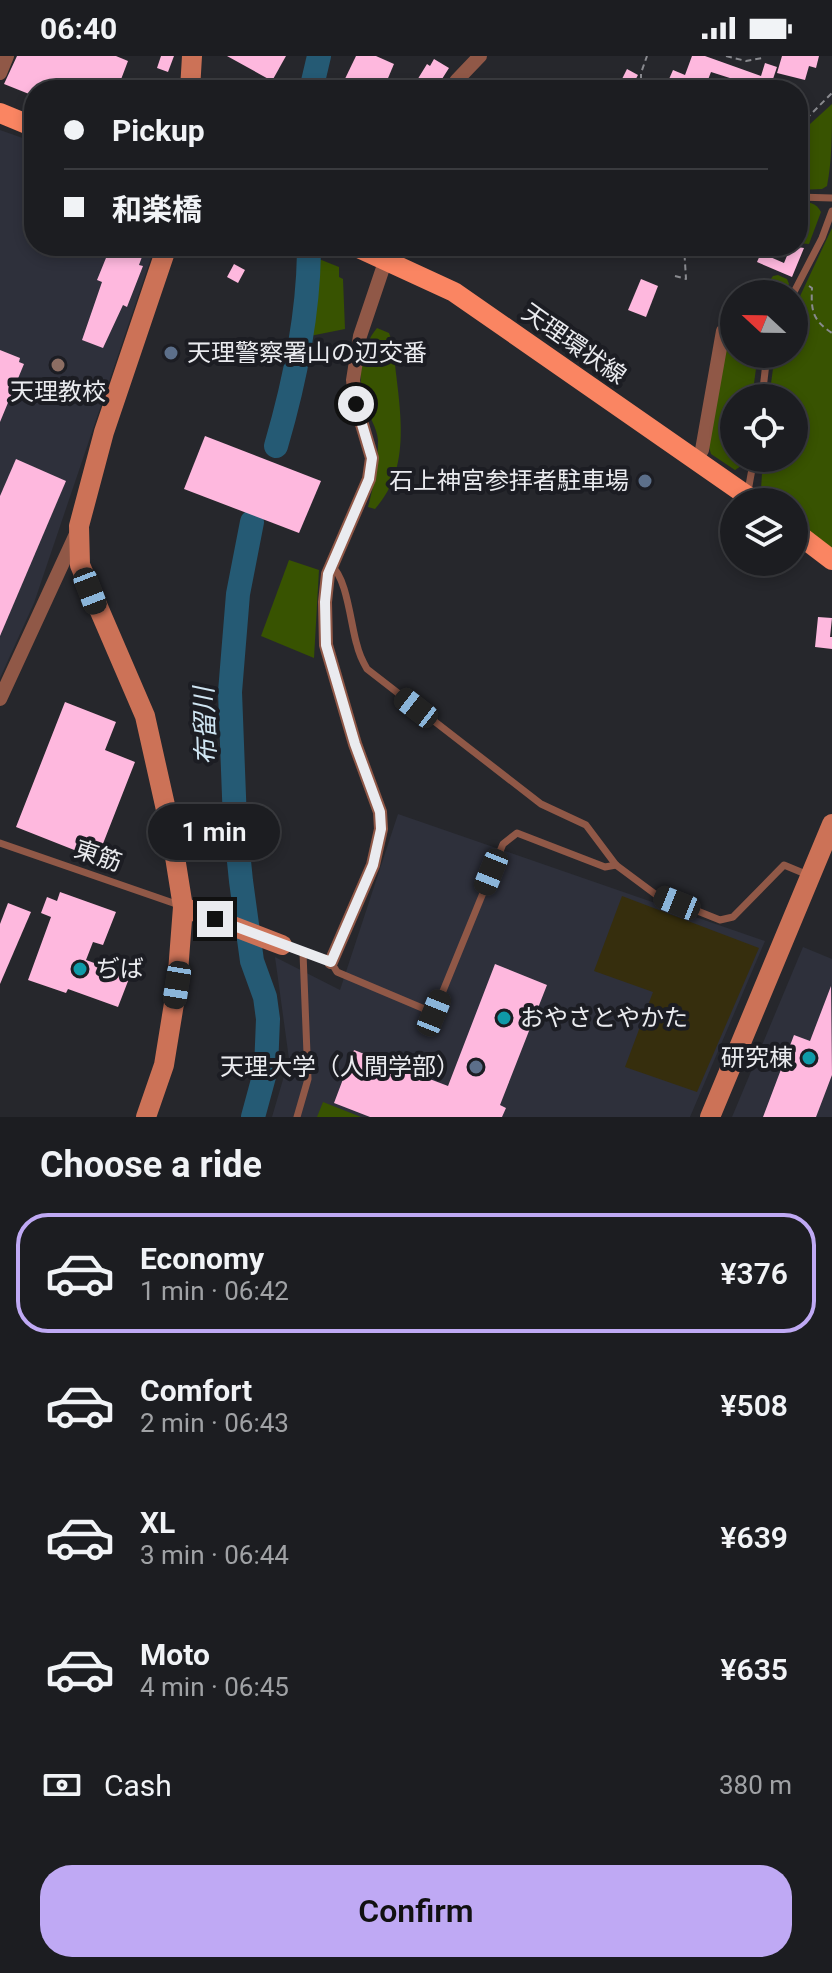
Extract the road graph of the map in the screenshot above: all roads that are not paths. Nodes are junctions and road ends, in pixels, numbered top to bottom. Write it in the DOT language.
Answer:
graph roads {
  1 [pos="7,56"];
  2 [pos="192,56"];
  3 [pos="480,56"];
  4 [pos="0,73"];
  5 [pos="191,80"];
  6 [pos="457,80"];
  7 [pos="0,113"];
  8 [pos="24,123"];
  9 [pos="808,197"];
  10 [pos="832,198"];
  11 [pos="832,211"];
  12 [pos="164,256"];
  13 [pos="379,256"];
  14 [pos="386,259"];
  15 [pos="800,280"];
  16 [pos="720,348"];
  17 [pos="696,461"];
  18 [pos="735,488"];
  19 [pos="79,526"];
  20 [pos="808,542"];
  21 [pos="832,560"];
  22 [pos="331,566"];
  23 [pos="0,699"];
  24 [pos="832,824"];
  25 [pos="0,843"];
  26 [pos="616,865"];
  27 [pos="810,876"];
  28 [pos="183,907"];
  29 [pos="282,945"];
  30 [pos="303,953"];
  31 [pos="331,962"];
  32 [pos="146,1117"];
  33 [pos="297,1117"];
  34 [pos="710,1117"];
  1 -- 4 [label="street"];
  2 -- 5 [label="street"];
  3 -- 6 [label="street"];
  7 -- 8 [label="main road"];
  9 -- 10 [label="lane"];
  11 -- 15 [label="lane"];
  12 -- 19 [label="street"];
  13 -- 14 [label="main road, 天理環状線"];
  14 -- 17 [label="main road, 天理環状線"];
  14 -- 22 [label="street"];
  16 -- 17 [label="street"];
  17 -- 18 [label="main road, 天理環状線"];
  19 -- 23 [label="street"];
  19 -- 28 [label="street"];
  20 -- 21 [label="main road"];
  22 -- 26 [label="lane"];
  22 -- 31 [label="street"];
  24 -- 27 [label="street"];
  25 -- 28 [label="lane, 東筋"];
  26 -- 27 [label="lane"];
  26 -- 31 [label="lane"];
  27 -- 34 [label="street"];
  28 -- 29 [label="street"];
  28 -- 32 [label="street"];
  29 -- 30 [label="lane"];
  30 -- 31 [label="lane"];
  30 -- 33 [label="lane"];
}
